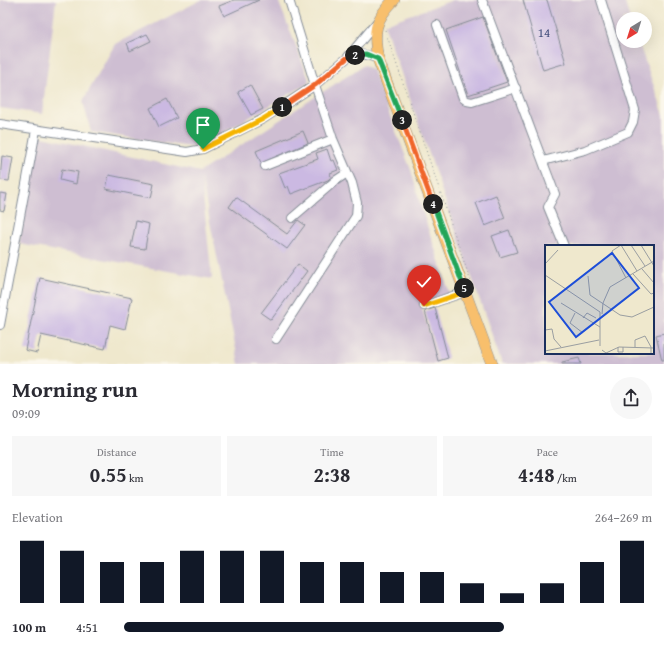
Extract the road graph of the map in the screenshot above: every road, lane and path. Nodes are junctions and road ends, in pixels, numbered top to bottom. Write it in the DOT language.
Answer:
graph roads {
  1 [pos="289,0"];
  2 [pos="394,0"];
  3 [pos="482,0"];
  4 [pos="601,0"];
  5 [pos="378,22"];
  6 [pos="437,25"];
  7 [pos="385,31"];
  8 [pos="347,58"];
  9 [pos="378,59"];
  10 [pos="315,85"];
  11 [pos="516,88"];
  12 [pos="0,124"];
  13 [pos="36,130"];
  14 [pos="334,139"];
  15 [pos="543,161"];
  16 [pos="265,166"];
  17 [pos="347,173"];
  18 [pos="292,218"];
  19 [pos="564,245"];
  20 [pos="469,289"];
  21 [pos="424,306"];
  22 [pos="0,325"];
  23 [pos="276,339"];
  24 [pos="492,364"];
  1 -- 10 [label="street"];
  2 -- 5 [label="main road"];
  3 -- 11 [label="street"];
  4 -- 15 [label="street"];
  5 -- 8 [label="street"];
  5 -- 9 [label="main road"];
  6 -- 11 [label="street"];
  7 -- 20 [label="path"];
  8 -- 9 [label="street"];
  8 -- 10 [label="street"];
  9 -- 20 [label="main road"];
  10 -- 13 [label="street"];
  10 -- 14 [label="street"];
  11 -- 15 [label="street"];
  12 -- 13 [label="street"];
  13 -- 22 [label="street"];
  14 -- 16 [label="street"];
  14 -- 17 [label="street"];
  15 -- 19 [label="street"];
  17 -- 18 [label="street"];
  17 -- 23 [label="street"];
  20 -- 21 [label="street"];
  20 -- 24 [label="main road"];
}
